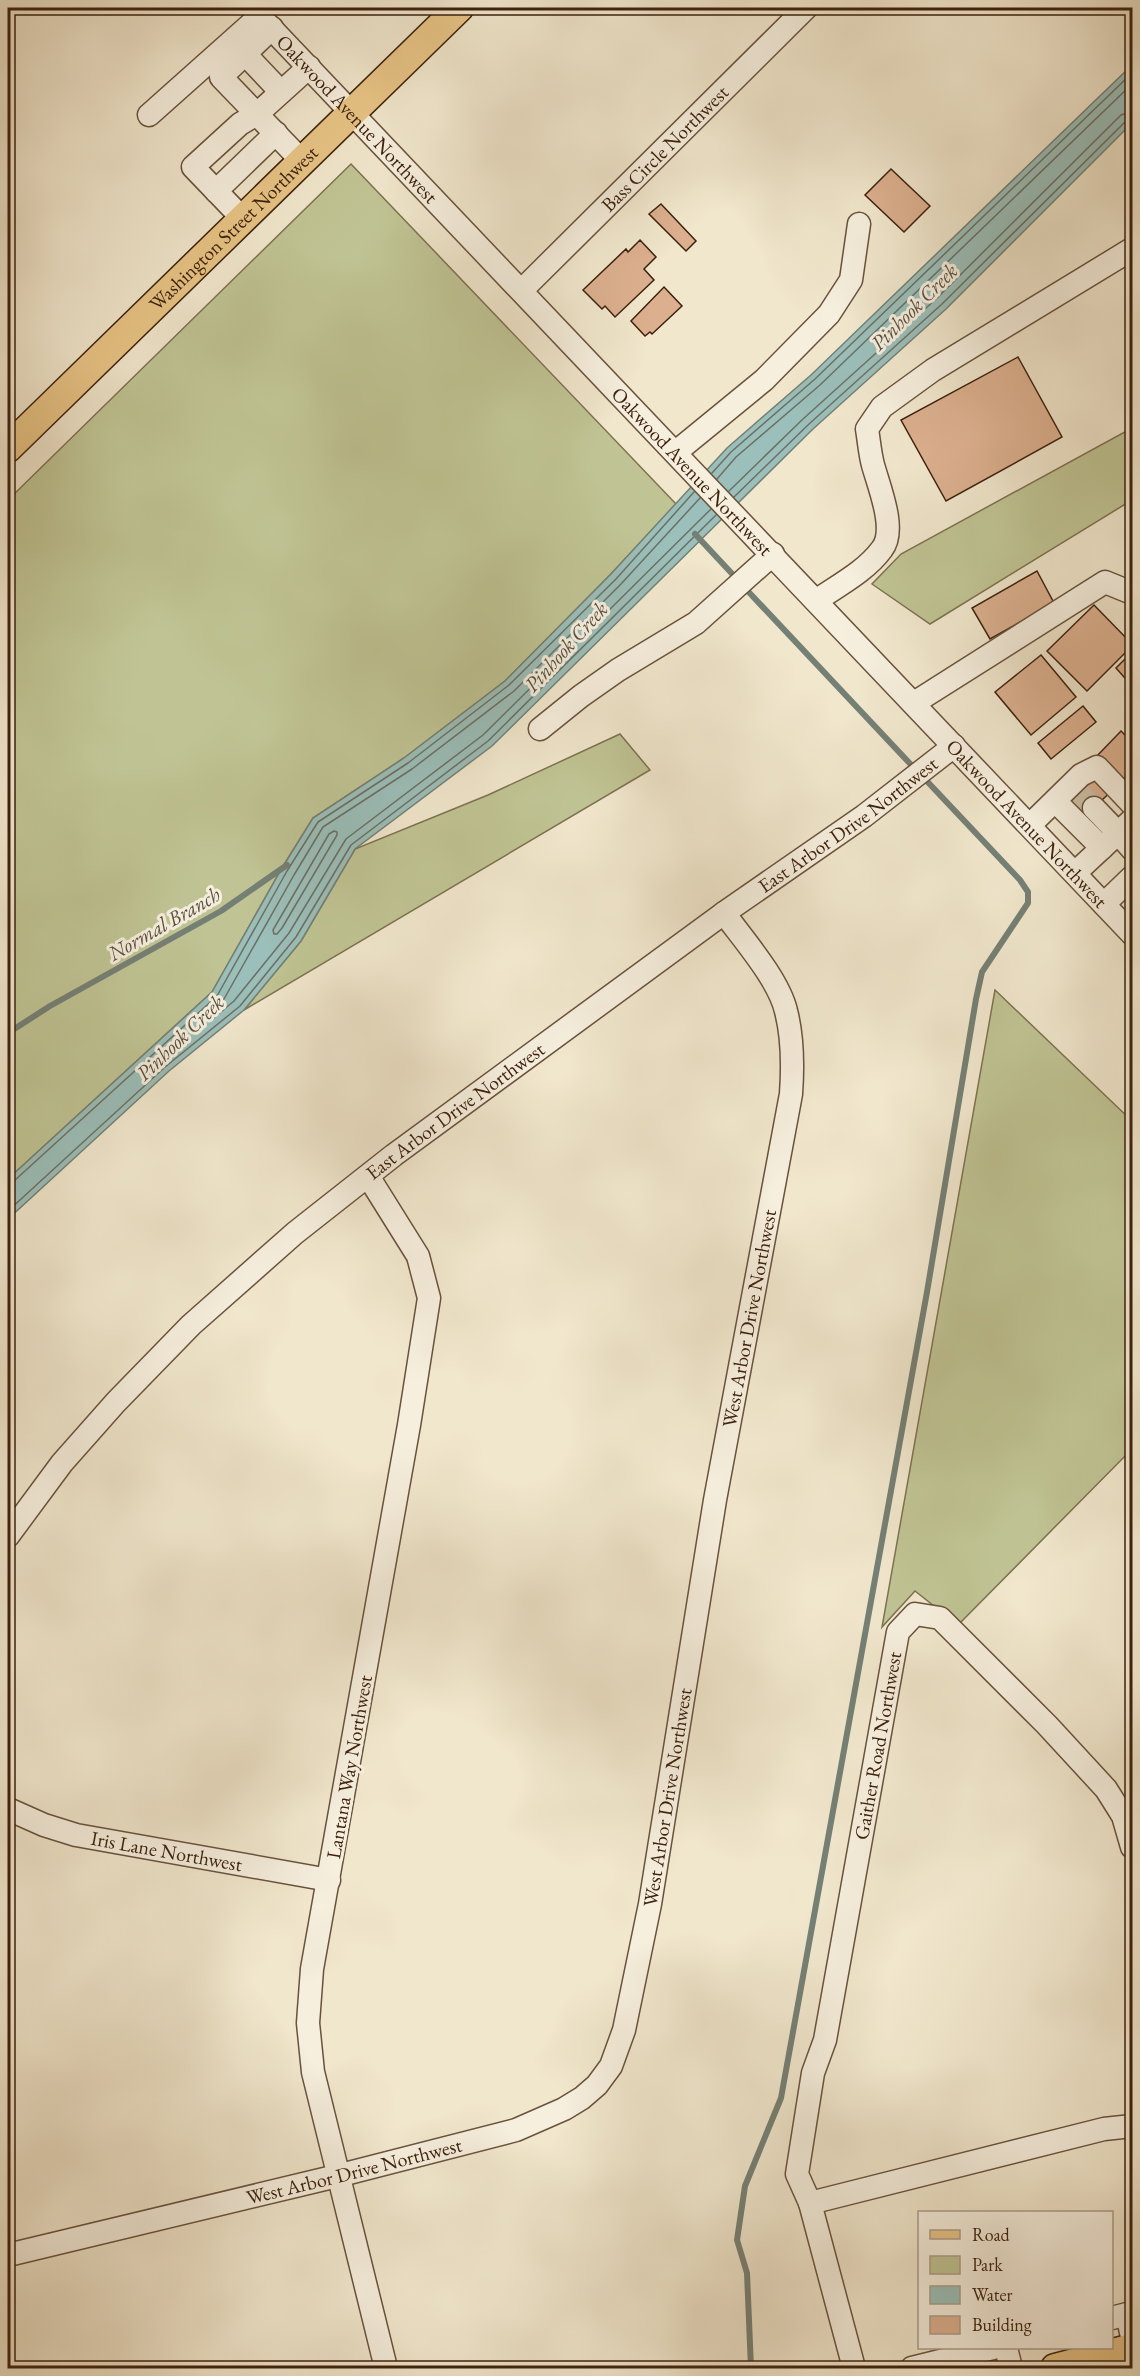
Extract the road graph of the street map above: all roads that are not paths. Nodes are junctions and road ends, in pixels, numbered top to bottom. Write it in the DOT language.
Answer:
graph roads {
  1 [pos="459,8"];
  2 [pos="806,8"];
  3 [pos="261,17"];
  4 [pos="245,54"];
  5 [pos="309,67"];
  6 [pos="282,92"];
  7 [pos="352,112"];
  8 [pos="257,114"];
  9 [pos="149,115"];
  10 [pos="276,133"];
  11 [pos="302,161"];
  12 [pos="216,190"];
  13 [pos="243,219"];
  14 [pos="859,224"];
  15 [pos="1132,249"];
  16 [pos="522,290"];
  17 [pos="8,448"];
  18 [pos="676,452"];
  19 [pos="773,554"];
  20 [pos="1132,593"];
  21 [pos="817,600"];
  22 [pos="914,703"];
  23 [pos="540,729"];
  24 [pos="954,746"];
  25 [pos="1074,796"];
  26 [pos="1132,804"];
  27 [pos="1030,825"];
  28 [pos="1121,838"];
  29 [pos="1075,873"];
  30 [pos="1132,877"];
  31 [pos="1104,904"];
  32 [pos="724,914"];
  33 [pos="1132,934"];
  34 [pos="368,1176"];
  35 [pos="8,1536"];
  36 [pos="8,1809"];
  37 [pos="1132,1847"];
  38 [pos="329,1880"];
  39 [pos="1132,2126"];
  40 [pos="337,2176"];
  41 [pos="810,2203"];
  42 [pos="8,2255"];
  43 [pos="1113,2318"];
  44 [pos="1132,2337"];
  45 [pos="1132,2348"];
  46 [pos="989,2349"];
  47 [pos="1006,2349"];
  48 [pos="386,2368"];
  49 [pos="854,2368"];
  50 [pos="912,2368"];
  51 [pos="1011,2368"];
  52 [pos="1055,2368"];
  1 -- 7 [label="main road, Washington Street Northwest"];
  2 -- 16 [label="street, Bass Circle Northwest"];
  3 -- 4 [label="street"];
  3 -- 5 [label="street, Oakwood Avenue Northwest"];
  3 -- 9 [label="street"];
  4 -- 6 [label="street"];
  4 -- 8 [label="street"];
  5 -- 6 [label="street"];
  5 -- 7 [label="street, Oakwood Avenue Northwest"];
  6 -- 8 [label="street"];
  7 -- 11 [label="main road, Washington Street Northwest"];
  7 -- 16 [label="street, Oakwood Avenue Northwest"];
  8 -- 10 [label="street"];
  8 -- 12 [label="street"];
  10 -- 11 [label="street"];
  10 -- 12 [label="street"];
  11 -- 13 [label="main road, Washington Street Northwest"];
  12 -- 13 [label="street"];
  13 -- 17 [label="main road, Washington Street Northwest"];
  14 -- 18 [label="street"];
  15 -- 21 [label="street"];
  16 -- 18 [label="street, Oakwood Avenue Northwest"];
  18 -- 19 [label="street, Oakwood Avenue Northwest"];
  19 -- 21 [label="street, Oakwood Avenue Northwest"];
  19 -- 23 [label="street"];
  20 -- 22 [label="street"];
  21 -- 22 [label="street, Oakwood Avenue Northwest"];
  22 -- 24 [label="street, Oakwood Avenue Northwest"];
  24 -- 27 [label="street, Oakwood Avenue Northwest"];
  24 -- 32 [label="street, East Arbor Drive Northwest"];
  25 -- 26 [label="street"];
  25 -- 27 [label="street"];
  25 -- 28 [label="street"];
  25 -- 28 [label="street"];
  27 -- 29 [label="street, Oakwood Avenue Northwest"];
  28 -- 29 [label="street"];
  29 -- 31 [label="street, Oakwood Avenue Northwest"];
  30 -- 31 [label="street"];
  31 -- 33 [label="street, Oakwood Avenue Northwest"];
  32 -- 34 [label="street, East Arbor Drive Northwest"];
  32 -- 40 [label="street, West Arbor Drive Northwest"];
  34 -- 35 [label="street, East Arbor Drive Northwest"];
  34 -- 38 [label="street, Lantana Way Northwest"];
  36 -- 38 [label="street, Iris Lane Northwest"];
  37 -- 41 [label="street, Gaither Road Northwest"];
  38 -- 40 [label="street, Lantana Way Northwest"];
  39 -- 41 [label="street"];
  40 -- 42 [label="street, West Arbor Drive Northwest"];
  40 -- 48 [label="street, Lantana Way Northwest"];
  41 -- 49 [label="street, Gaither Road Northwest"];
  43 -- 44 [label="street"];
  45 -- 52 [label="main road"];
  46 -- 50 [label="street"];
  47 -- 51 [label="street"];
}
